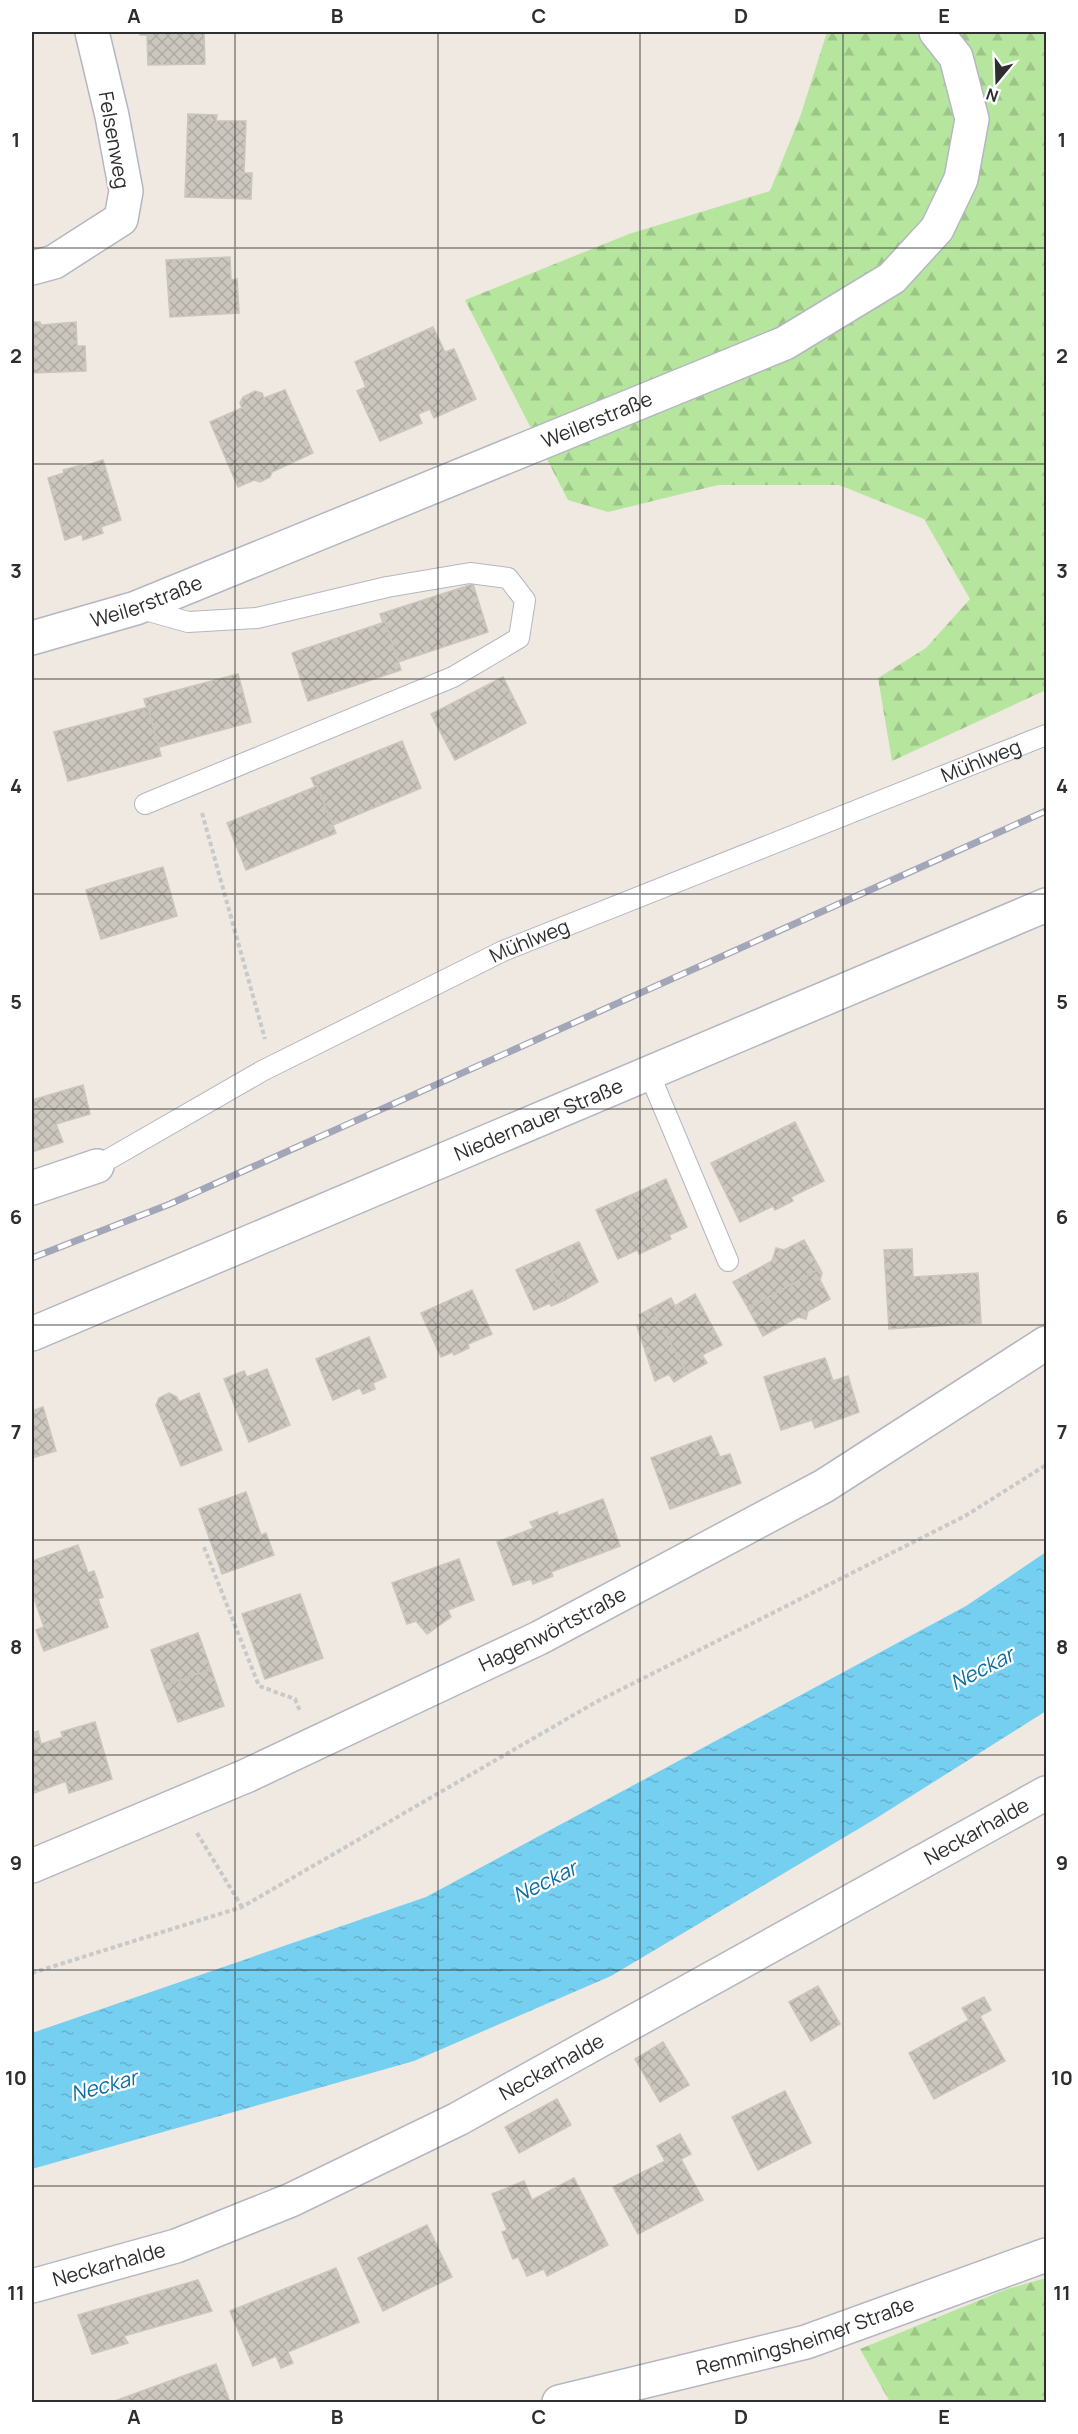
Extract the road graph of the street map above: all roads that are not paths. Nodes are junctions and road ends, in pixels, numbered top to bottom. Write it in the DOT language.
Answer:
graph roads {
  1 [pos="92,32"];
  2 [pos="936,32"];
  3 [pos="32,268"];
  4 [pos="136,608"];
  5 [pos="32,638"];
  6 [pos="1047,735"];
  7 [pos="145,804"];
  8 [pos="1047,905"];
  9 [pos="649,1073"];
  10 [pos="97,1166"];
  11 [pos="32,1188"];
  12 [pos="728,1261"];
  13 [pos="32,1334"];
  14 [pos="1047,1343"];
  15 [pos="1047,1793"];
  16 [pos="32,1866"];
  17 [pos="1047,2255"];
  18 [pos="32,2286"];
  19 [pos="560,2403"];
  1 -- 3 [label="street, Felsenweg"];
  2 -- 4 [label="street, Weilerstraße"];
  4 -- 5 [label="street, Weilerstraße"];
  4 -- 7 [label="lane"];
  6 -- 10 [label="lane, Mühlweg"];
  8 -- 9 [label="street, Niedernauer Straße"];
  9 -- 12 [label="lane"];
  9 -- 13 [label="street, Niedernauer Straße"];
  10 -- 11 [label="street, Mühlweg"];
  14 -- 16 [label="street, Hagenwörtstraße"];
  15 -- 18 [label="street, Neckarhalde"];
  17 -- 19 [label="street, Remmingsheimer Straße"];
}
